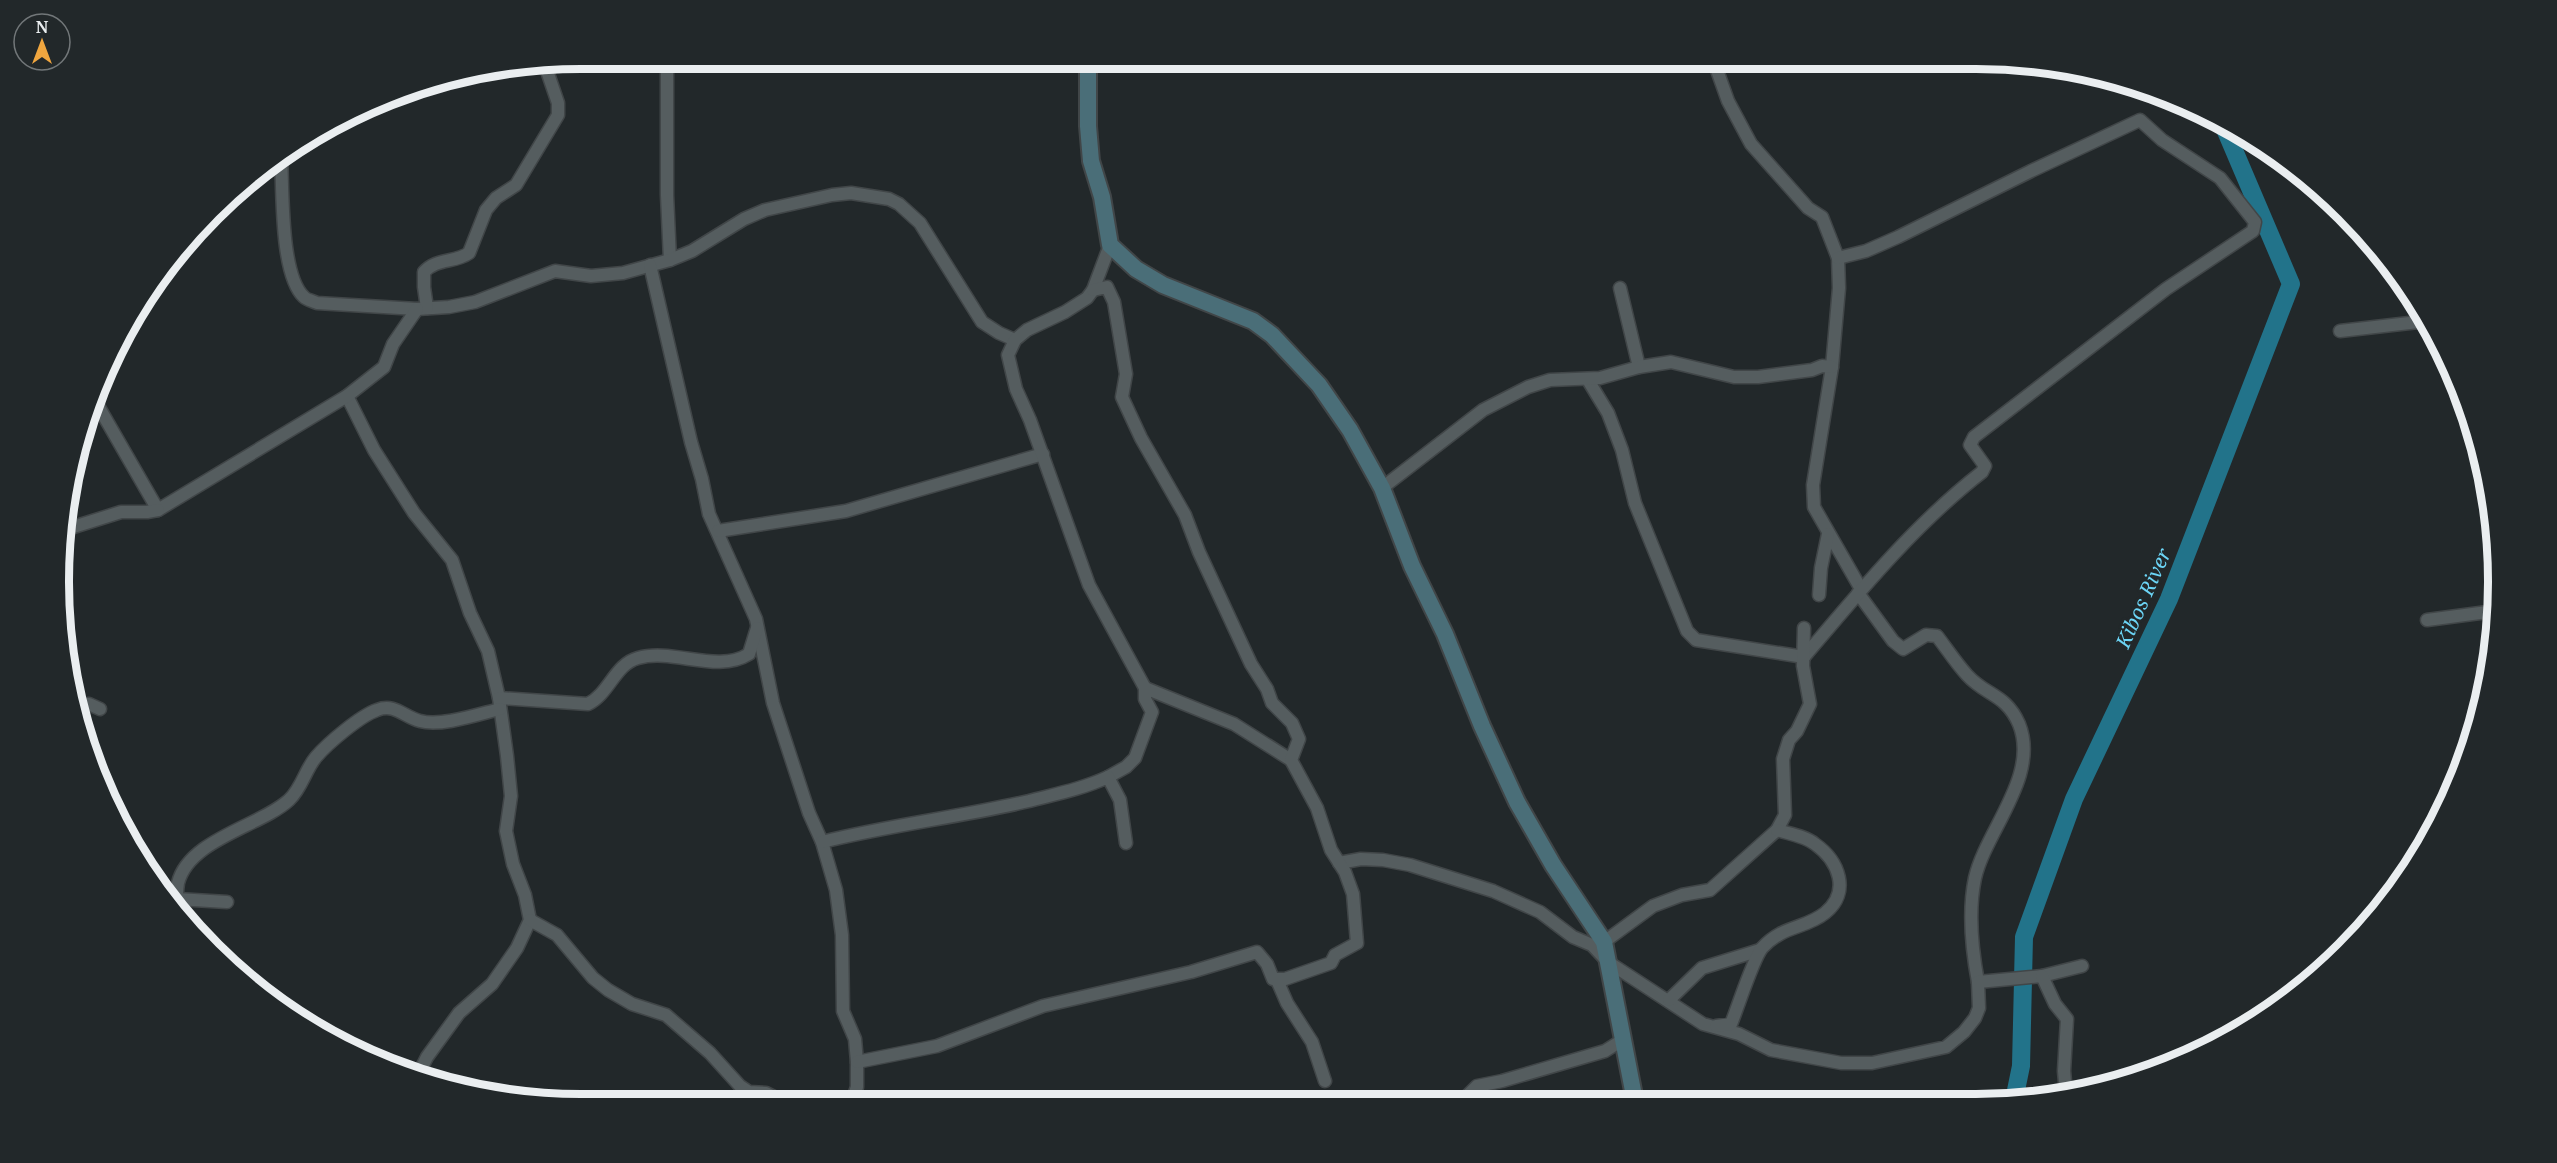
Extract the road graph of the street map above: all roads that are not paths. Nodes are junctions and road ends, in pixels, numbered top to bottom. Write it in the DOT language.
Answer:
graph roads {
  1 [pos="667,69"];
  2 [pos="1088,69"];
  3 [pos="1720,69"];
  4 [pos="547,70"];
  5 [pos="281,167"];
  6 [pos="1110,244"];
  7 [pos="1838,258"];
  8 [pos="670,260"];
  9 [pos="650,265"];
  10 [pos="1620,288"];
  11 [pos="1093,290"];
  12 [pos="422,309"];
  13 [pos="2417,322"];
  14 [pos="2340,331"];
  15 [pos="1015,340"];
  16 [pos="1639,367"];
  17 [pos="1832,367"];
  18 [pos="1588,380"];
  19 [pos="347,396"];
  20 [pos="99,408"];
  21 [pos="1043,454"];
  22 [pos="1382,488"];
  23 [pos="158,510"];
  24 [pos="72,527"];
  25 [pos="718,531"];
  26 [pos="1828,534"];
  27 [pos="1860,591"];
  28 [pos="1819,595"];
  29 [pos="2487,612"];
  30 [pos="2427,620"];
  31 [pos="758,624"];
  32 [pos="1804,628"];
  33 [pos="1804,657"];
  34 [pos="1145,688"];
  35 [pos="500,703"];
  36 [pos="84,705"];
  37 [pos="100,709"];
  38 [pos="1291,760"];
  39 [pos="1108,777"];
  40 [pos="1777,830"];
  41 [pos="822,842"];
  42 [pos="1126,843"];
  43 [pos="1339,863"];
  44 [pos="177,895"];
  45 [pos="181,900"];
  46 [pos="227,902"];
  47 [pos="530,920"];
  48 [pos="1604,942"];
  49 [pos="1760,950"];
  50 [pos="1608,962"];
  51 [pos="2082,966"];
  52 [pos="2038,977"];
  53 [pos="1276,980"];
  54 [pos="1978,982"];
  55 [pos="1669,1000"];
  56 [pos="1711,1027"];
  57 [pos="1624,1039"];
  58 [pos="857,1062"];
  59 [pos="421,1068"];
  60 [pos="1325,1082"];
  61 [pos="2065,1086"];
  62 [pos="768,1094"];
  63 [pos="855,1094"];
  64 [pos="1469,1094"];
  65 [pos="1634,1094"];
  1 -- 8 [label="street"];
  2 -- 6 [label="main road"];
  3 -- 7 [label="street"];
  4 -- 12 [label="street"];
  5 -- 12 [label="street"];
  6 -- 11 [label="street"];
  6 -- 22 [label="main road"];
  7 -- 17 [label="street"];
  7 -- 27 [label="street"];
  8 -- 9 [label="street"];
  8 -- 15 [label="street"];
  9 -- 12 [label="street"];
  9 -- 25 [label="street"];
  10 -- 16 [label="street"];
  11 -- 15 [label="street"];
  11 -- 38 [label="street"];
  12 -- 19 [label="street"];
  13 -- 14 [label="street"];
  15 -- 21 [label="street"];
  16 -- 17 [label="street"];
  16 -- 18 [label="street"];
  17 -- 26 [label="street"];
  18 -- 22 [label="street"];
  18 -- 33 [label="street"];
  19 -- 23 [label="street"];
  19 -- 35 [label="street"];
  20 -- 23 [label="street"];
  21 -- 25 [label="street"];
  21 -- 34 [label="street"];
  22 -- 48 [label="main road"];
  23 -- 24 [label="street"];
  25 -- 31 [label="street"];
  26 -- 27 [label="street"];
  26 -- 28 [label="street"];
  27 -- 33 [label="street"];
  27 -- 54 [label="street"];
  29 -- 30 [label="street"];
  31 -- 35 [label="street"];
  31 -- 41 [label="street"];
  32 -- 33 [label="street"];
  33 -- 40 [label="street"];
  34 -- 38 [label="street"];
  34 -- 39 [label="street"];
  35 -- 44 [label="street"];
  35 -- 47 [label="street"];
  36 -- 37 [label="street"];
  38 -- 43 [label="street"];
  39 -- 41 [label="street"];
  39 -- 42 [label="street"];
  40 -- 48 [label="street"];
  40 -- 49 [label="street"];
  41 -- 58 [label="street"];
  43 -- 50 [label="street"];
  43 -- 53 [label="street"];
  45 -- 46 [label="street"];
  47 -- 59 [label="street"];
  47 -- 62 [label="street"];
  48 -- 50 [label="main road"];
  49 -- 55 [label="street"];
  49 -- 56 [label="street"];
  50 -- 55 [label="street"];
  50 -- 57 [label="main road"];
  51 -- 52 [label="street"];
  52 -- 54 [label="street"];
  52 -- 61 [label="street"];
  53 -- 58 [label="street"];
  53 -- 60 [label="street"];
  54 -- 56 [label="street"];
  55 -- 56 [label="street"];
  57 -- 64 [label="street"];
  57 -- 65 [label="main road"];
  58 -- 63 [label="street"];
}
